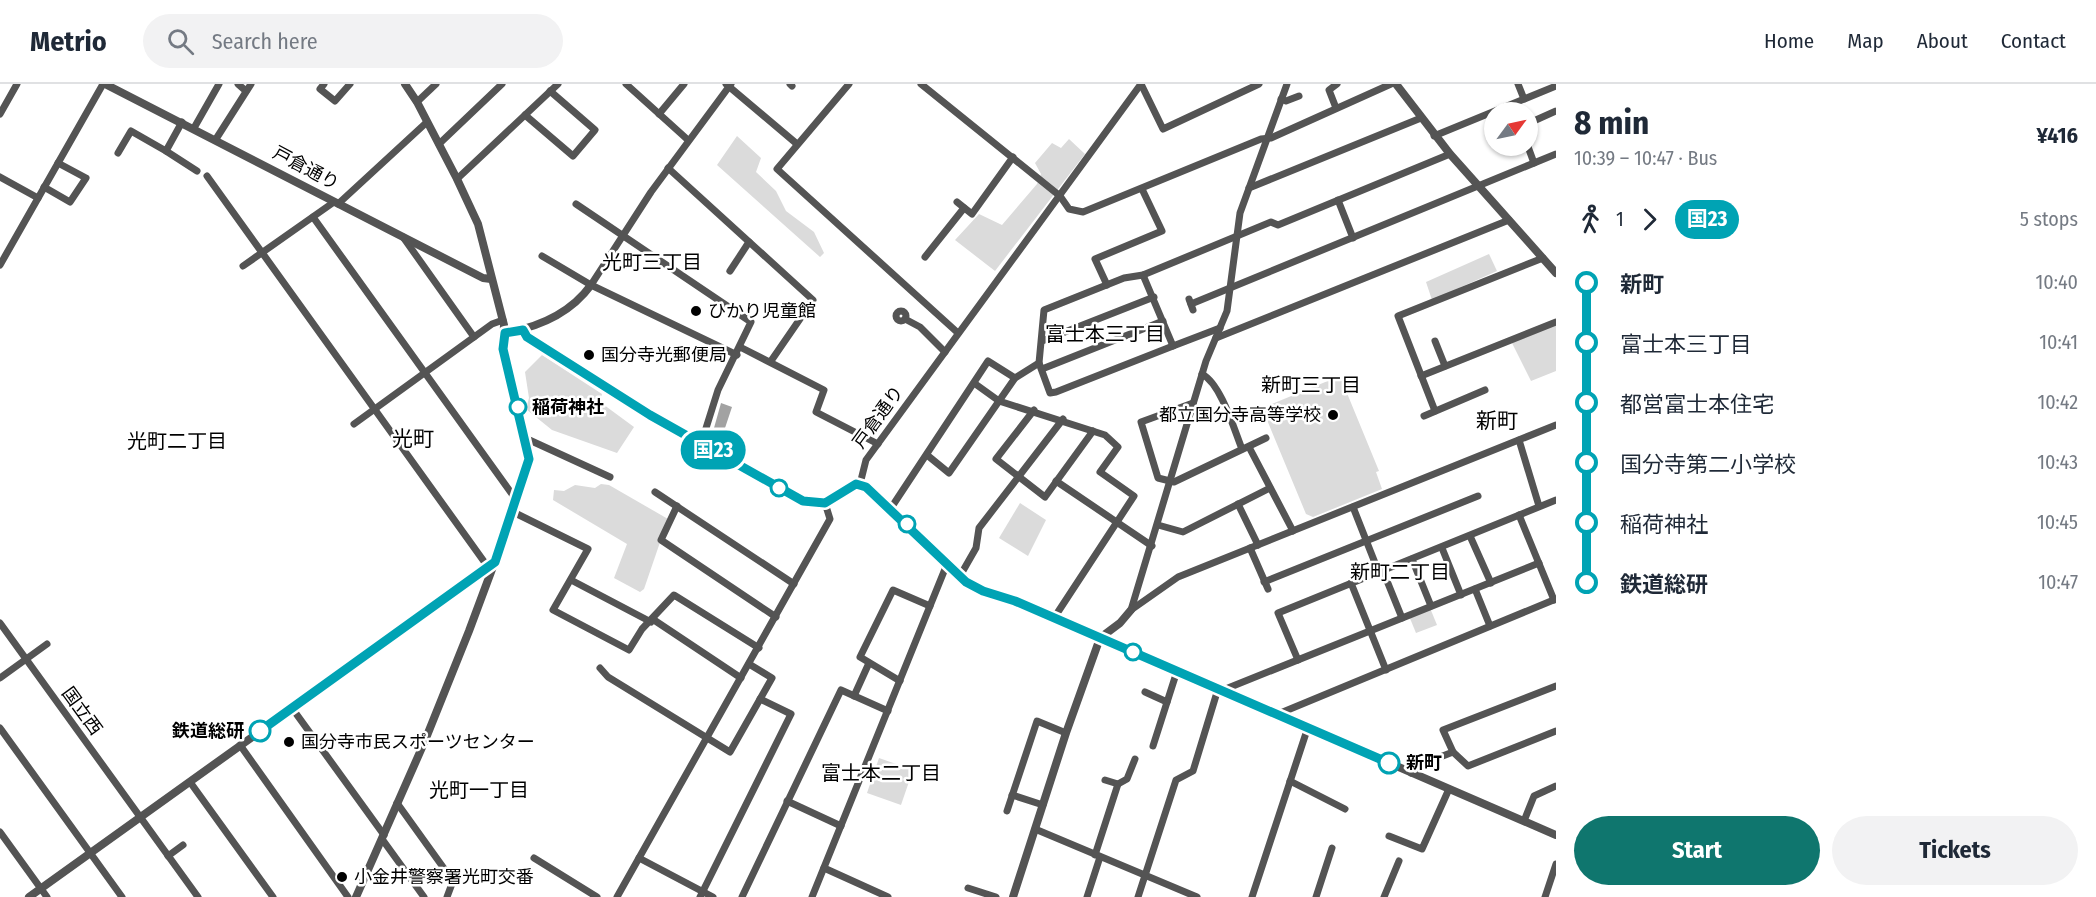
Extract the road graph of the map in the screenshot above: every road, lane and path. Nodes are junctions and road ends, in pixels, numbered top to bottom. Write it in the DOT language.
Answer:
graph roads {
  1 [pos="17,84"];
  2 [pos="104,84"];
  3 [pos="219,84"];
  4 [pos="238,84"];
  5 [pos="324,84"];
  6 [pos="349,84"];
  7 [pos="405,84"];
  8 [pos="436,84"];
  9 [pos="502,84"];
  10 [pos="558,84"];
  11 [pos="626,84"];
  12 [pos="684,84"];
  13 [pos="849,84"];
  14 [pos="1141,84"];
  15 [pos="1258,84"];
  16 [pos="1287,84"];
  17 [pos="1337,84"];
  18 [pos="1391,84"];
  19 [pos="1396,84"];
  20 [pos="1518,84"];
  21 [pos="728,85"];
  22 [pos="926,85"];
  23 [pos="1556,86"];
  24 [pos="249,87"];
  25 [pos="1547,87"];
  26 [pos="550,91"];
  27 [pos="1299,96"];
  28 [pos="1281,99"];
  29 [pos="1524,99"];
  30 [pos="417,102"];
  31 [pos="1336,108"];
  32 [pos="1556,111"];
  33 [pos="0,114"];
  34 [pos="659,114"];
  35 [pos="525,115"];
  36 [pos="1421,118"];
  37 [pos="1538,119"];
  38 [pos="182,122"];
  39 [pos="427,122"];
  40 [pos="194,128"];
  41 [pos="1434,136"];
  42 [pos="216,139"];
  43 [pos="688,140"];
  44 [pos="1265,140"];
  45 [pos="439,144"];
  46 [pos="797,144"];
  47 [pos="166,151"];
  48 [pos="118,153"];
  49 [pos="1450,154"];
  50 [pos="1556,154"];
  51 [pos="1531,156"];
  52 [pos="1013,157"];
  53 [pos="58,163"];
  54 [pos="1534,163"];
  55 [pos="668,168"];
  56 [pos="197,171"];
  57 [pos="207,176"];
  58 [pos="0,177"];
  59 [pos="457,178"];
  60 [pos="1479,186"];
  61 [pos="44,187"];
  62 [pos="1249,188"];
  63 [pos="1142,189"];
  64 [pos="1060,196"];
  65 [pos="38,198"];
  66 [pos="1338,200"];
  67 [pos="957,202"];
  68 [pos="336,203"];
  69 [pos="576,204"];
  70 [pos="964,208"];
  71 [pos="313,217"];
  72 [pos="1509,220"];
  73 [pos="622,235"];
  74 [pos="403,237"];
  75 [pos="1236,237"];
  76 [pos="1353,238"];
  77 [pos="749,242"];
  78 [pos="262,253"];
  79 [pos="542,256"];
  80 [pos="925,257"];
  81 [pos="1543,258"];
  82 [pos="0,265"];
  83 [pos="243,266"];
  84 [pos="730,271"];
  85 [pos="1556,273"];
  86 [pos="1143,275"];
  87 [pos="491,279"];
  88 [pos="591,285"];
  89 [pos="1107,285"];
  90 [pos="1230,288"];
  91 [pos="1154,297"];
  92 [pos="1191,304"];
  93 [pos="906,319"];
  94 [pos="503,320"];
  95 [pos="1163,321"];
  96 [pos="1556,322"];
  97 [pos="1220,328"];
  98 [pos="523,330"];
  99 [pos="505,333"];
  100 [pos="958,333"];
  101 [pos="474,337"];
  102 [pos="1216,338"];
  103 [pos="1435,340"];
  104 [pos="1042,341"];
  105 [pos="1173,346"];
  106 [pos="740,347"];
  107 [pos="945,352"];
  108 [pos="737,356"];
  109 [pos="771,361"];
  110 [pos="1041,366"];
  111 [pos="1445,366"];
  112 [pos="425,372"];
  113 [pos="1202,374"];
  114 [pos="1421,376"];
  115 [pos="1015,378"];
  116 [pos="974,383"];
  117 [pos="1485,390"];
  118 [pos="999,401"];
  119 [pos="1193,403"];
  120 [pos="375,409"];
  121 [pos="1034,410"];
  122 [pos="1435,411"];
  123 [pos="1424,416"];
  124 [pos="1062,419"];
  125 [pos="354,424"];
  126 [pos="1556,425"];
  127 [pos="1093,430"];
  128 [pos="525,438"];
  129 [pos="1266,438"];
  130 [pos="1519,440"];
  131 [pos="702,444"];
  132 [pos="878,444"];
  133 [pos="1245,448"];
  134 [pos="927,455"];
  135 [pos="1019,476"];
  136 [pos="610,477"];
  137 [pos="1056,482"];
  138 [pos="1169,482"];
  139 [pos="860,484"];
  140 [pos="1270,488"];
  141 [pos="655,492"];
  142 [pos="1478,496"];
  143 [pos="1556,500"];
  144 [pos="517,501"];
  145 [pos="825,503"];
  146 [pos="1238,504"];
  147 [pos="677,506"];
  148 [pos="1539,506"];
  149 [pos="1353,507"];
  150 [pos="891,508"];
  151 [pos="513,512"];
  152 [pos="1519,515"];
  153 [pos="1115,522"];
  154 [pos="1158,525"];
  155 [pos="1293,531"];
  156 [pos="1470,536"];
  157 [pos="1366,540"];
  158 [pos="1258,545"];
  159 [pos="1152,546"];
  160 [pos="1250,548"];
  161 [pos="1442,548"];
  162 [pos="1412,559"];
  163 [pos="947,564"];
  164 [pos="1539,564"];
  165 [pos="492,565"];
  166 [pos="1381,572"];
  167 [pos="960,576"];
  168 [pos="571,580"];
  169 [pos="1351,583"];
  170 [pos="1491,583"];
  171 [pos="794,584"];
  172 [pos="1475,590"];
  173 [pos="1461,595"];
  174 [pos="1555,600"];
  175 [pos="930,606"];
  176 [pos="1431,606"];
  177 [pos="1131,610"];
  178 [pos="776,617"];
  179 [pos="1054,618"];
  180 [pos="1402,618"];
  181 [pos="652,621"];
  182 [pos="0,623"];
  183 [pos="1490,626"];
  184 [pos="1370,630"];
  185 [pos="1100,639"];
  186 [pos="47,644"];
  187 [pos="759,648"];
  188 [pos="26,660"];
  189 [pos="1298,660"];
  190 [pos="869,663"];
  191 [pos="749,664"];
  192 [pos="600,668"];
  193 [pos="1386,670"];
  194 [pos="1178,671"];
  195 [pos="0,678"];
  196 [pos="741,678"];
  197 [pos="900,681"];
  198 [pos="1556,686"];
  199 [pos="1221,690"];
  200 [pos="1146,692"];
  201 [pos="854,696"];
  202 [pos="760,699"];
  203 [pos="1167,702"];
  204 [pos="292,708"];
  205 [pos="888,711"];
  206 [pos="1278,714"];
  207 [pos="1308,727"];
  208 [pos="0,728"];
  209 [pos="1556,731"];
  210 [pos="1066,733"];
  211 [pos="707,739"];
  212 [pos="240,746"];
  213 [pos="1153,746"];
  214 [pos="1453,752"];
  215 [pos="1135,759"];
  216 [pos="1411,773"];
  217 [pos="1105,780"];
  218 [pos="1290,781"];
  219 [pos="190,782"];
  220 [pos="1118,784"];
  221 [pos="1556,786"];
  222 [pos="1449,789"];
  223 [pos="1012,795"];
  224 [pos="787,801"];
  225 [pos="397,803"];
  226 [pos="1043,805"];
  227 [pos="1345,809"];
  228 [pos="1007,811"];
  229 [pos="140,817"];
  230 [pos="1524,821"];
  231 [pos="841,826"];
  232 [pos="1035,829"];
  233 [pos="0,832"];
  234 [pos="1556,835"];
  235 [pos="1389,836"];
  236 [pos="383,837"];
  237 [pos="183,845"];
  238 [pos="1332,848"];
  239 [pos="90,853"];
  240 [pos="168,856"];
  241 [pos="1098,856"];
  242 [pos="534,858"];
  243 [pos="639,858"];
  244 [pos="1399,861"];
  245 [pos="1556,864"];
  246 [pos="824,868"];
  247 [pos="1145,875"];
  248 [pos="968,888"];
  249 [pos="41,889"];
  250 [pos="701,894"];
  251 [pos="1193,896"];
  252 [pos="29,897"];
  253 [pos="47,897"];
  254 [pos="122,897"];
  255 [pos="198,897"];
  256 [pos="273,897"];
  257 [pos="348,897"];
  258 [pos="356,897"];
  259 [pos="424,897"];
  260 [pos="447,897"];
  261 [pos="597,897"];
  262 [pos="617,897"];
  263 [pos="712,897"];
  264 [pos="742,897"];
  265 [pos="812,897"];
  266 [pos="888,897"];
  267 [pos="996,897"];
  268 [pos="1013,897"];
  269 [pos="1087,897"];
  270 [pos="1138,897"];
  271 [pos="1252,897"];
  272 [pos="1316,897"];
  273 [pos="1384,897"];
  274 [pos="1545,897"];
  1 -- 33 [label="street"];
  2 -- 38 [label="street, 戸倉通り"];
  2 -- 53 [label="street"];
  3 -- 40 [label="street"];
  4 -- 24 [label="street"];
  5 -- 6 [label="street"];
  7 -- 30 [label="street"];
  8 -- 30 [label="street"];
  9 -- 45 [label="street"];
  10 -- 26 [label="street"];
  11 -- 34 [label="street"];
  12 -- 34 [label="street"];
  13 -- 46 [label="street"];
  14 -- 15 [label="street"];
  14 -- 64 [label="street, 戸倉通り"];
  16 -- 28 [label="street"];
  17 -- 31 [label="street"];
  18 -- 31 [label="street"];
  19 -- 36 [label="street"];
  20 -- 29 [label="street"];
  21 -- 43 [label="street"];
  21 -- 46 [label="street"];
  22 -- 52 [label="street"];
  23 -- 25 [label="street"];
  24 -- 42 [label="street"];
  25 -- 29 [label="street"];
  26 -- 35 [label="street"];
  26 -- 35 [label="street"];
  27 -- 28 [label="street"];
  28 -- 44 [label="street"];
  29 -- 41 [label="street"];
  30 -- 39 [label="street"];
  31 -- 44 [label="street"];
  32 -- 37 [label="street"];
  34 -- 43 [label="street"];
  35 -- 59 [label="street"];
  36 -- 41 [label="street"];
  36 -- 62 [label="street"];
  38 -- 40 [label="street, 戸倉通り"];
  38 -- 47 [label="street"];
  39 -- 45 [label="street"];
  39 -- 68 [label="street"];
  40 -- 42 [label="street, 戸倉通り"];
  41 -- 49 [label="street"];
  42 -- 68 [label="street, 戸倉通り"];
  43 -- 55 [label="street"];
  44 -- 62 [label="street"];
  44 -- 63 [label="street"];
  45 -- 59 [label="street"];
  46 -- 100 [label="street"];
  47 -- 48 [label="street"];
  47 -- 56 [label="street"];
  49 -- 60 [label="street"];
  49 -- 66 [label="street"];
  50 -- 54 [label="street"];
  51 -- 54 [label="street"];
  52 -- 64 [label="street"];
  52 -- 70 [label="street"];
  53 -- 61 [label="street"];
  53 -- 61 [label="street"];
  54 -- 60 [label="street"];
  55 -- 73 [label="street"];
  55 -- 77 [label="street"];
  57 -- 78 [label="street"];
  58 -- 65 [label="street"];
  59 -- 87 [label="street"];
  60 -- 72 [label="street"];
  60 -- 76 [label="street"];
  61 -- 65 [label="street"];
  62 -- 75 [label="street"];
  63 -- 64 [label="street"];
  63 -- 89 [label="street"];
  64 -- 100 [label="street, 戸倉通り"];
  65 -- 82 [label="street"];
  66 -- 75 [label="street"];
  66 -- 76 [label="street"];
  67 -- 70 [label="street"];
  68 -- 71 [label="street"];
  68 -- 74 [label="street, 戸倉通り"];
  69 -- 73 [label="street"];
  70 -- 80 [label="street"];
  71 -- 78 [label="street"];
  71 -- 112 [label="street"];
  72 -- 81 [label="street"];
  72 -- 102 [label="street"];
  73 -- 88 [label="street"];
  73 -- 106 [label="street"];
  74 -- 87 [label="street, 戸倉通り"];
  74 -- 101 [label="street"];
  75 -- 86 [label="street"];
  75 -- 90 [label="street"];
  76 -- 90 [label="street"];
  77 -- 84 [label="street"];
  77 -- 109 [label="street"];
  78 -- 83 [label="street"];
  78 -- 120 [label="street"];
  79 -- 88 [label="street"];
  81 -- 85 [label="street"];
  81 -- 114 [label="street"];
  86 -- 89 [label="street"];
  86 -- 91 [label="street"];
  87 -- 94 [label="street"];
  88 -- 98 [label="street"];
  88 -- 108 [label="street"];
  89 -- 104 [label="street"];
  90 -- 92 [label="street"];
  90 -- 97 [label="street"];
  91 -- 95 [label="street"];
  91 -- 104 [label="street"];
  93 -- 107 [label="street"];
  94 -- 99 [label="street"];
  94 -- 101 [label="street"];
  95 -- 105 [label="street"];
  95 -- 110 [label="street"];
  96 -- 111 [label="street"];
  97 -- 102 [label="street"];
  97 -- 105 [label="street"];
  98 -- 99 [label="street"];
  98 -- 131 [label="street"];
  99 -- 128 [label="street"];
  100 -- 107 [label="street, 戸倉通り"];
  101 -- 112 [label="street"];
  102 -- 113 [label="street"];
  103 -- 111 [label="street"];
  104 -- 110 [label="street"];
  105 -- 110 [label="street"];
  106 -- 108 [label="street"];
  106 -- 109 [label="street"];
  107 -- 132 [label="street, 戸倉通り"];
  108 -- 131 [label="street"];
  109 -- 132 [label="street"];
  110 -- 115 [label="street"];
  111 -- 114 [label="street"];
  112 -- 120 [label="street"];
  112 -- 144 [label="street"];
  113 -- 119 [label="street"];
  113 -- 133 [label="street"];
  114 -- 122 [label="street"];
  115 -- 116 [label="street"];
  115 -- 118 [label="street"];
  116 -- 118 [label="street"];
  116 -- 134 [label="street"];
  117 -- 122 [label="street"];
  118 -- 121 [label="street"];
  118 -- 134 [label="street"];
  119 -- 138 [label="street"];
  119 -- 138 [label="street"];
  120 -- 125 [label="street"];
  120 -- 165 [label="street"];
  121 -- 124 [label="street"];
  121 -- 135 [label="street"];
  122 -- 123 [label="street"];
  124 -- 127 [label="street"];
  124 -- 135 [label="street"];
  126 -- 130 [label="street"];
  127 -- 137 [label="street"];
  127 -- 153 [label="street"];
  128 -- 136 [label="street"];
  128 -- 144 [label="street"];
  129 -- 133 [label="street"];
  130 -- 148 [label="street"];
  130 -- 149 [label="street"];
  131 -- 145 [label="street"];
  132 -- 139 [label="street, 戸倉通り"];
  133 -- 138 [label="street"];
  133 -- 140 [label="street"];
  134 -- 150 [label="street"];
  135 -- 137 [label="street"];
  135 -- 167 [label="street"];
  137 -- 153 [label="street"];
  138 -- 154 [label="street"];
  139 -- 145 [label="street"];
  139 -- 150 [label="street"];
  140 -- 146 [label="street"];
  140 -- 155 [label="street"];
  141 -- 147 [label="street"];
  142 -- 157 [label="street"];
  143 -- 148 [label="street"];
  144 -- 151 [label="street"];
  145 -- 171 [label="street"];
  146 -- 154 [label="street"];
  146 -- 158 [label="street"];
  147 -- 171 [label="street"];
  147 -- 178 [label="street"];
  148 -- 152 [label="street"];
  149 -- 155 [label="street"];
  149 -- 157 [label="street"];
  150 -- 163 [label="street"];
  151 -- 165 [label="street"];
  151 -- 168 [label="street"];
  152 -- 156 [label="street"];
  152 -- 164 [label="street"];
  153 -- 159 [label="street"];
  153 -- 179 [label="street"];
  154 -- 159 [label="street"];
  155 -- 158 [label="street"];
  156 -- 161 [label="street"];
  156 -- 170 [label="street"];
  157 -- 160 [label="street"];
  157 -- 166 [label="street"];
  158 -- 160 [label="street"];
  159 -- 177 [label="street"];
  160 -- 177 [label="street"];
  161 -- 162 [label="street"];
  161 -- 173 [label="street"];
  162 -- 166 [label="street"];
  162 -- 176 [label="street"];
  163 -- 167 [label="street"];
  163 -- 175 [label="street"];
  164 -- 170 [label="street"];
  164 -- 174 [label="street"];
  165 -- 204 [label="street"];
  165 -- 225 [label="street"];
  166 -- 169 [label="street"];
  166 -- 180 [label="street"];
  167 -- 179 [label="street"];
  168 -- 181 [label="street"];
  168 -- 181 [label="street"];
  169 -- 184 [label="street"];
  169 -- 189 [label="street"];
  170 -- 172 [label="street"];
  171 -- 178 [label="street"];
  172 -- 173 [label="street"];
  172 -- 183 [label="street"];
  173 -- 176 [label="street"];
  174 -- 183 [label="street"];
  175 -- 190 [label="street"];
  175 -- 197 [label="street"];
  176 -- 180 [label="street"];
  177 -- 185 [label="street"];
  178 -- 187 [label="street"];
  179 -- 185 [label="street"];
  180 -- 184 [label="street"];
  181 -- 187 [label="street"];
  181 -- 196 [label="street"];
  182 -- 188 [label="street, 国立西"];
  183 -- 193 [label="street"];
  184 -- 189 [label="street"];
  184 -- 193 [label="street"];
  185 -- 194 [label="street"];
  185 -- 210 [label="street"];
  186 -- 188 [label="street"];
  187 -- 191 [label="street"];
  188 -- 195 [label="street"];
  188 -- 229 [label="street, 国立西"];
  189 -- 199 [label="street"];
  190 -- 197 [label="street"];
  190 -- 201 [label="street"];
  191 -- 196 [label="street"];
  191 -- 202 [label="street"];
  192 -- 211 [label="street"];
  193 -- 206 [label="street"];
  194 -- 199 [label="street"];
  194 -- 203 [label="street"];
  196 -- 211 [label="street"];
  197 -- 205 [label="street"];
  198 -- 214 [label="street"];
  199 -- 206 [label="street"];
  199 -- 247 [label="street"];
  200 -- 203 [label="street"];
  201 -- 205 [label="street"];
  201 -- 224 [label="street"];
  202 -- 211 [label="street"];
  202 -- 250 [label="street"];
  203 -- 213 [label="street"];
  204 -- 212 [label="street"];
  204 -- 236 [label="street"];
  205 -- 231 [label="street"];
  206 -- 207 [label="street"];
  207 -- 216 [label="street"];
  207 -- 218 [label="street"];
  208 -- 239 [label="street"];
  209 -- 214 [label="street"];
  210 -- 223 [label="street"];
  210 -- 226 [label="street"];
  211 -- 243 [label="street"];
  212 -- 219 [label="street"];
  212 -- 257 [label="street"];
  214 -- 216 [label="street"];
  215 -- 220 [label="street"];
  216 -- 222 [label="street"];
  217 -- 220 [label="street"];
  218 -- 227 [label="street"];
  218 -- 271 [label="street"];
  219 -- 229 [label="street"];
  219 -- 256 [label="street"];
  220 -- 241 [label="street"];
  221 -- 230 [label="street"];
  222 -- 230 [label="street"];
  222 -- 235 [label="street"];
  223 -- 226 [label="street"];
  223 -- 228 [label="street"];
  224 -- 231 [label="street"];
  224 -- 264 [label="street"];
  225 -- 236 [label="street"];
  225 -- 260 [label="street"];
  226 -- 232 [label="street"];
  229 -- 239 [label="street"];
  229 -- 240 [label="street, 国立西"];
  230 -- 234 [label="street"];
  231 -- 246 [label="street"];
  232 -- 241 [label="street"];
  232 -- 268 [label="street"];
  233 -- 249 [label="street"];
  236 -- 258 [label="street"];
  236 -- 259 [label="street"];
  237 -- 240 [label="street"];
  238 -- 272 [label="street"];
  239 -- 249 [label="street"];
  239 -- 254 [label="street"];
  240 -- 255 [label="street, 国立西"];
  241 -- 247 [label="street"];
  241 -- 269 [label="street"];
  242 -- 261 [label="street"];
  243 -- 250 [label="street"];
  243 -- 262 [label="street"];
  244 -- 273 [label="street"];
  245 -- 274 [label="street"];
  246 -- 265 [label="street"];
  246 -- 266 [label="street"];
  247 -- 251 [label="street"];
  247 -- 270 [label="street"];
  248 -- 267 [label="street"];
  249 -- 252 [label="street"];
  249 -- 253 [label="street"];
  250 -- 263 [label="street"];
}
